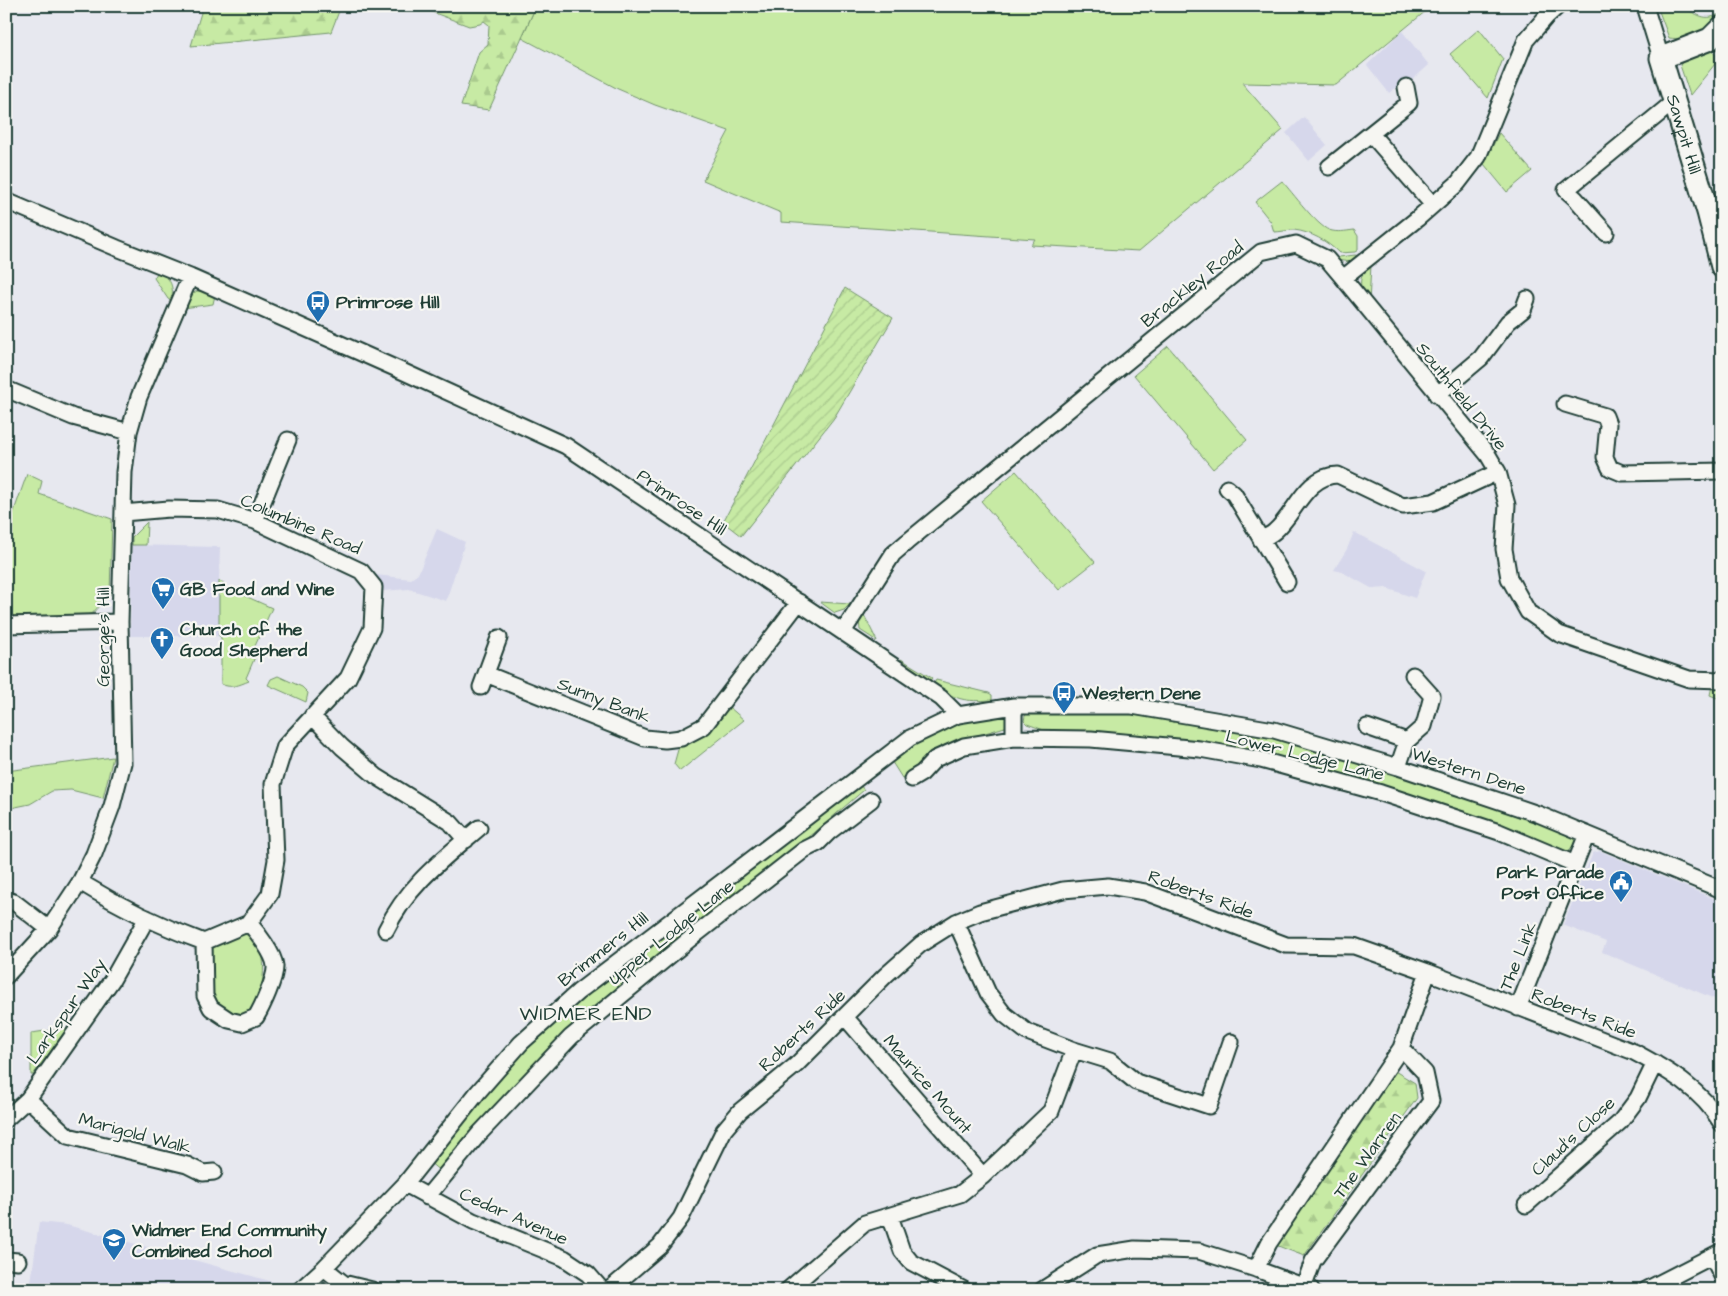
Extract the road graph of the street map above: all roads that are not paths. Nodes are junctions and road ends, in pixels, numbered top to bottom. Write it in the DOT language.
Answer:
graph roads {
  1 [pos="1558,6"];
  2 [pos="1645,6"];
  3 [pos="1722,27"];
  4 [pos="1662,58"];
  5 [pos="1406,87"];
  6 [pos="1676,100"];
  7 [pos="1371,134"];
  8 [pos="1328,167"];
  9 [pos="6,202"];
  10 [pos="1433,206"];
  11 [pos="1606,233"];
  12 [pos="1719,246"];
  13 [pos="1722,267"];
  14 [pos="190,277"];
  15 [pos="1343,278"];
  16 [pos="1527,299"];
  17 [pos="6,389"];
  18 [pos="1438,395"];
  19 [pos="1566,404"];
  20 [pos="129,432"];
  21 [pos="288,440"];
  22 [pos="1722,471"];
  23 [pos="1498,472"];
  24 [pos="1227,488"];
  25 [pos="124,513"];
  26 [pos="255,521"];
  27 [pos="1261,540"];
  28 [pos="1287,582"];
  29 [pos="799,602"];
  30 [pos="120,622"];
  31 [pos="6,624"];
  32 [pos="843,632"];
  33 [pos="499,638"];
  34 [pos="1413,675"];
  35 [pos="1722,680"];
  36 [pos="1014,706"];
  37 [pos="958,715"];
  38 [pos="312,716"];
  39 [pos="1367,727"];
  40 [pos="1014,738"];
  41 [pos="1407,741"];
  42 [pos="1398,768"];
  43 [pos="912,779"];
  44 [pos="871,800"];
  45 [pos="479,828"];
  46 [pos="1587,834"];
  47 [pos="466,840"];
  48 [pos="1575,864"];
  49 [pos="80,882"];
  50 [pos="1722,890"];
  51 [pos="6,900"];
  52 [pos="147,918"];
  53 [pos="956,922"];
  54 [pos="249,923"];
  55 [pos="49,929"];
  56 [pos="386,930"];
  57 [pos="204,942"];
  58 [pos="1428,972"];
  59 [pos="6,976"];
  60 [pos="1518,1008"];
  61 [pos="845,1017"];
  62 [pos="1231,1042"];
  63 [pos="1401,1048"];
  64 [pos="1074,1050"];
  65 [pos="1655,1063"];
  66 [pos="28,1099"];
  67 [pos="6,1118"];
  68 [pos="1722,1124"];
  69 [pos="214,1172"];
  70 [pos="983,1176"];
  71 [pos="405,1184"];
  72 [pos="427,1197"];
  73 [pos="1526,1205"];
  74 [pos="890,1216"];
  75 [pos="1717,1254"];
  76 [pos="324,1268"];
  77 [pos="1256,1269"];
  78 [pos="1722,1276"];
  79 [pos="1309,1288"];
  80 [pos="300,1290"];
  81 [pos="372,1290"];
  82 [pos="602,1290"];
  83 [pos="609,1290"];
  84 [pos="788,1290"];
  85 [pos="964,1290"];
  86 [pos="1042,1290"];
  87 [pos="1646,1290"];
  1 -- 10 [label="street"];
  2 -- 4 [label="street"];
  3 -- 4 [label="street"];
  4 -- 6 [label="street, Sawpit Hill"];
  5 -- 7 [label="street"];
  6 -- 11 [label="street"];
  6 -- 12 [label="street, Sawpit Hill"];
  7 -- 8 [label="street"];
  7 -- 10 [label="street"];
  9 -- 14 [label="street, Primrose Hill"];
  10 -- 15 [label="street"];
  12 -- 13 [label="street, Sawpit Hill"];
  14 -- 20 [label="street, George's Hill"];
  14 -- 29 [label="street, Primrose Hill"];
  15 -- 18 [label="street, Southfield Drive"];
  15 -- 32 [label="street, Brackley Road"];
  16 -- 18 [label="street"];
  17 -- 20 [label="street"];
  18 -- 23 [label="street, Southfield Drive"];
  19 -- 22 [label="street"];
  20 -- 25 [label="street, George's Hill"];
  21 -- 26 [label="street"];
  23 -- 27 [label="street"];
  23 -- 35 [label="street, Southfield Drive"];
  24 -- 27 [label="street"];
  25 -- 26 [label="street, Columbine Road"];
  25 -- 30 [label="street, George's Hill"];
  26 -- 38 [label="street, Columbine Road"];
  27 -- 28 [label="street"];
  29 -- 32 [label="street, Primrose Hill"];
  29 -- 33 [label="street, Sunny Bank"];
  30 -- 31 [label="street"];
  30 -- 49 [label="street, George's Hill"];
  32 -- 37 [label="street, Primrose Hill"];
  34 -- 41 [label="street"];
  36 -- 37 [label="street, Western Dene"];
  36 -- 40 [label="street"];
  36 -- 42 [label="street, Western Dene"];
  37 -- 71 [label="street, Brimmers Hill"];
  38 -- 47 [label="street"];
  38 -- 54 [label="street, Columbine Road"];
  39 -- 41 [label="street"];
  40 -- 43 [label="street, Lower Lodge Lane"];
  40 -- 48 [label="street, Lower Lodge Lane"];
  41 -- 42 [label="street"];
  42 -- 46 [label="street, Western Dene"];
  44 -- 72 [label="street, Upper Lodge Lane"];
  45 -- 47 [label="street"];
  46 -- 48 [label="street, The Link"];
  46 -- 50 [label="street, Western Dene"];
  47 -- 56 [label="street"];
  48 -- 60 [label="street, The Link"];
  49 -- 52 [label="street"];
  49 -- 55 [label="street, George's Hill"];
  51 -- 55 [label="street"];
  52 -- 57 [label="street"];
  52 -- 66 [label="street, Larkspur Way"];
  53 -- 58 [label="street, Roberts Ride"];
  53 -- 61 [label="street, Roberts Ride"];
  53 -- 64 [label="street"];
  54 -- 57 [label="street"];
  54 -- 57 [label="street"];
  55 -- 59 [label="street, George's Hill"];
  58 -- 60 [label="street, Roberts Ride"];
  58 -- 63 [label="street, The Warren"];
  60 -- 65 [label="street, Roberts Ride"];
  61 -- 70 [label="street, Maurice Mount"];
  61 -- 83 [label="street, Roberts Ride"];
  62 -- 64 [label="street"];
  63 -- 77 [label="street, The Warren"];
  63 -- 79 [label="street, The Warren"];
  64 -- 70 [label="street"];
  65 -- 68 [label="street, Roberts Ride"];
  65 -- 73 [label="street, Claud's Close"];
  66 -- 67 [label="street, Larkspur Way"];
  66 -- 69 [label="street, Marigold Walk"];
  70 -- 74 [label="street"];
  71 -- 72 [label="street, Cedar Avenue"];
  71 -- 76 [label="street, Brimmers Hill"];
  72 -- 82 [label="street, Cedar Avenue"];
  74 -- 84 [label="street"];
  74 -- 85 [label="street"];
  75 -- 78 [label="street"];
  75 -- 87 [label="street"];
  76 -- 80 [label="street, Brimmers Hill"];
  76 -- 81 [label="street"];
  77 -- 79 [label="street"];
  77 -- 86 [label="street"];
}
